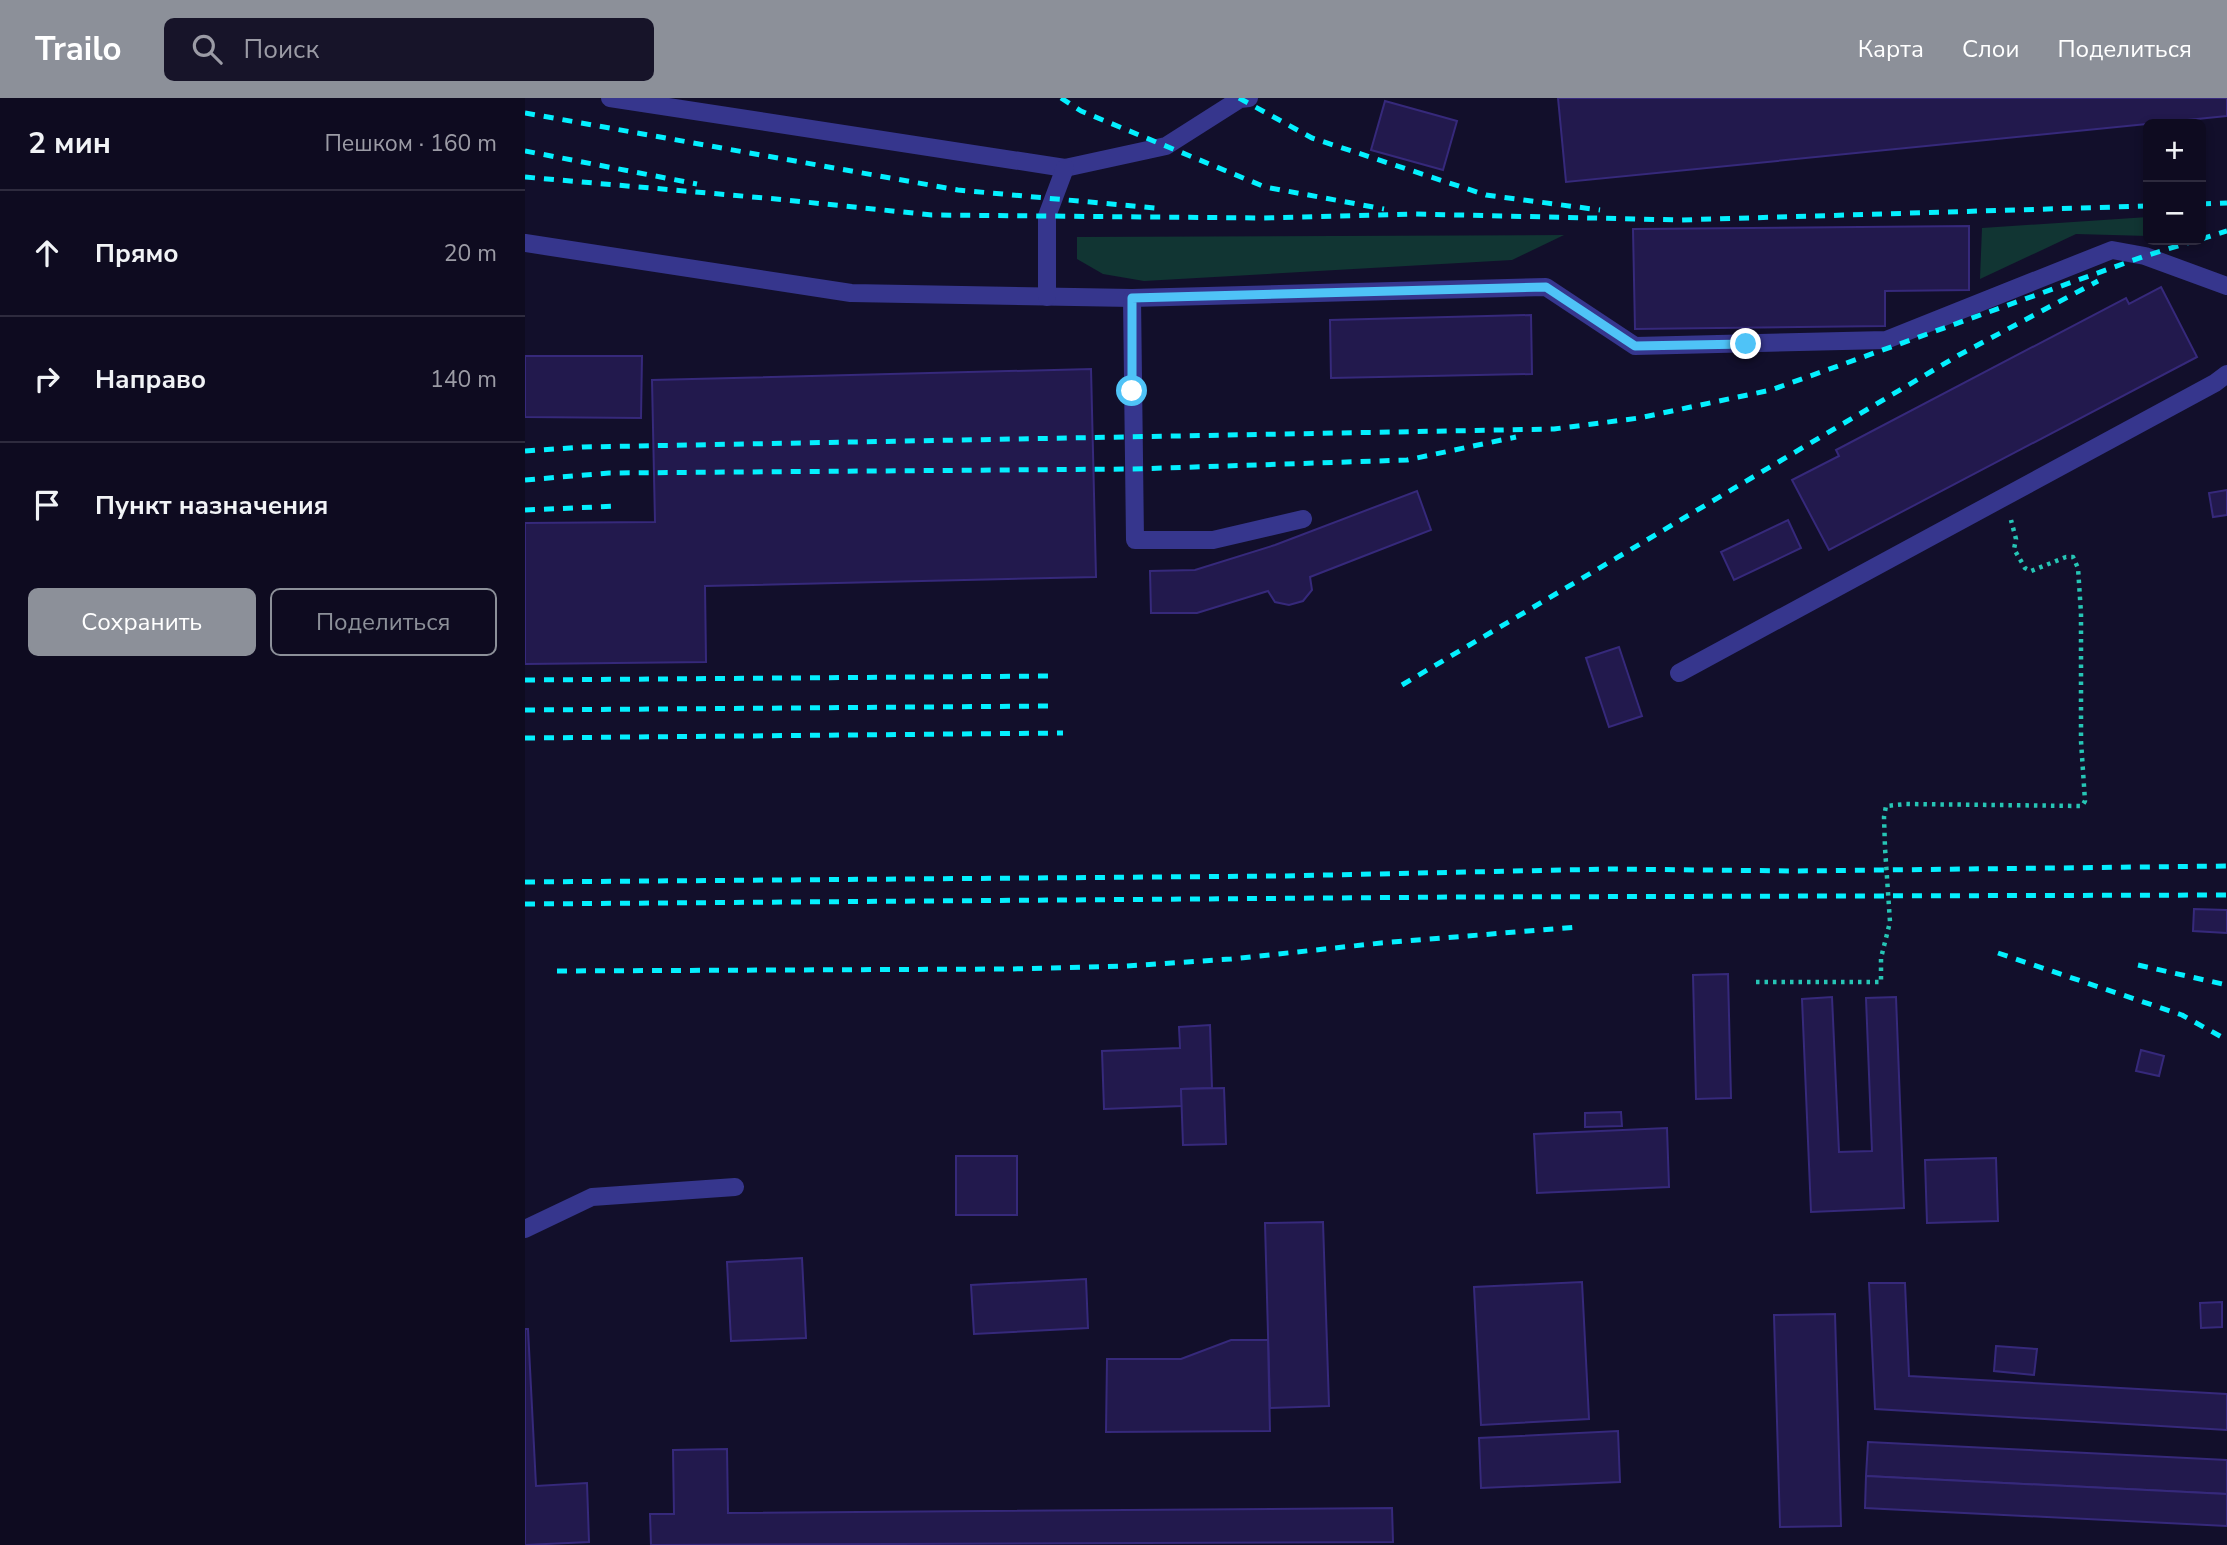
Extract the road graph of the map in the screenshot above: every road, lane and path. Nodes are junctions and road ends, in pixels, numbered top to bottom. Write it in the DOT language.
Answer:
graph roads {
  1 [pos="610,98"];
  2 [pos="1249,98"];
  3 [pos="1065,168"];
  4 [pos="525,243"];
  5 [pos="2227,286"];
  6 [pos="1047,297"];
  7 [pos="1132,298"];
  8 [pos="2227,374"];
  9 [pos="2004,497"];
  10 [pos="1303,519"];
  11 [pos="1679,673"];
  12 [pos="1756,982"];
  13 [pos="735,1186"];
  14 [pos="525,1229"];
  1 -- 3 [label="street"];
  2 -- 3 [label="street"];
  3 -- 6 [label="street"];
  4 -- 6 [label="street"];
  5 -- 7 [label="street"];
  6 -- 7 [label="street"];
  7 -- 10 [label="street"];
  8 -- 9 [label="street"];
  9 -- 11 [label="street"];
  9 -- 12 [label="path"];
  13 -- 14 [label="street"];
}
